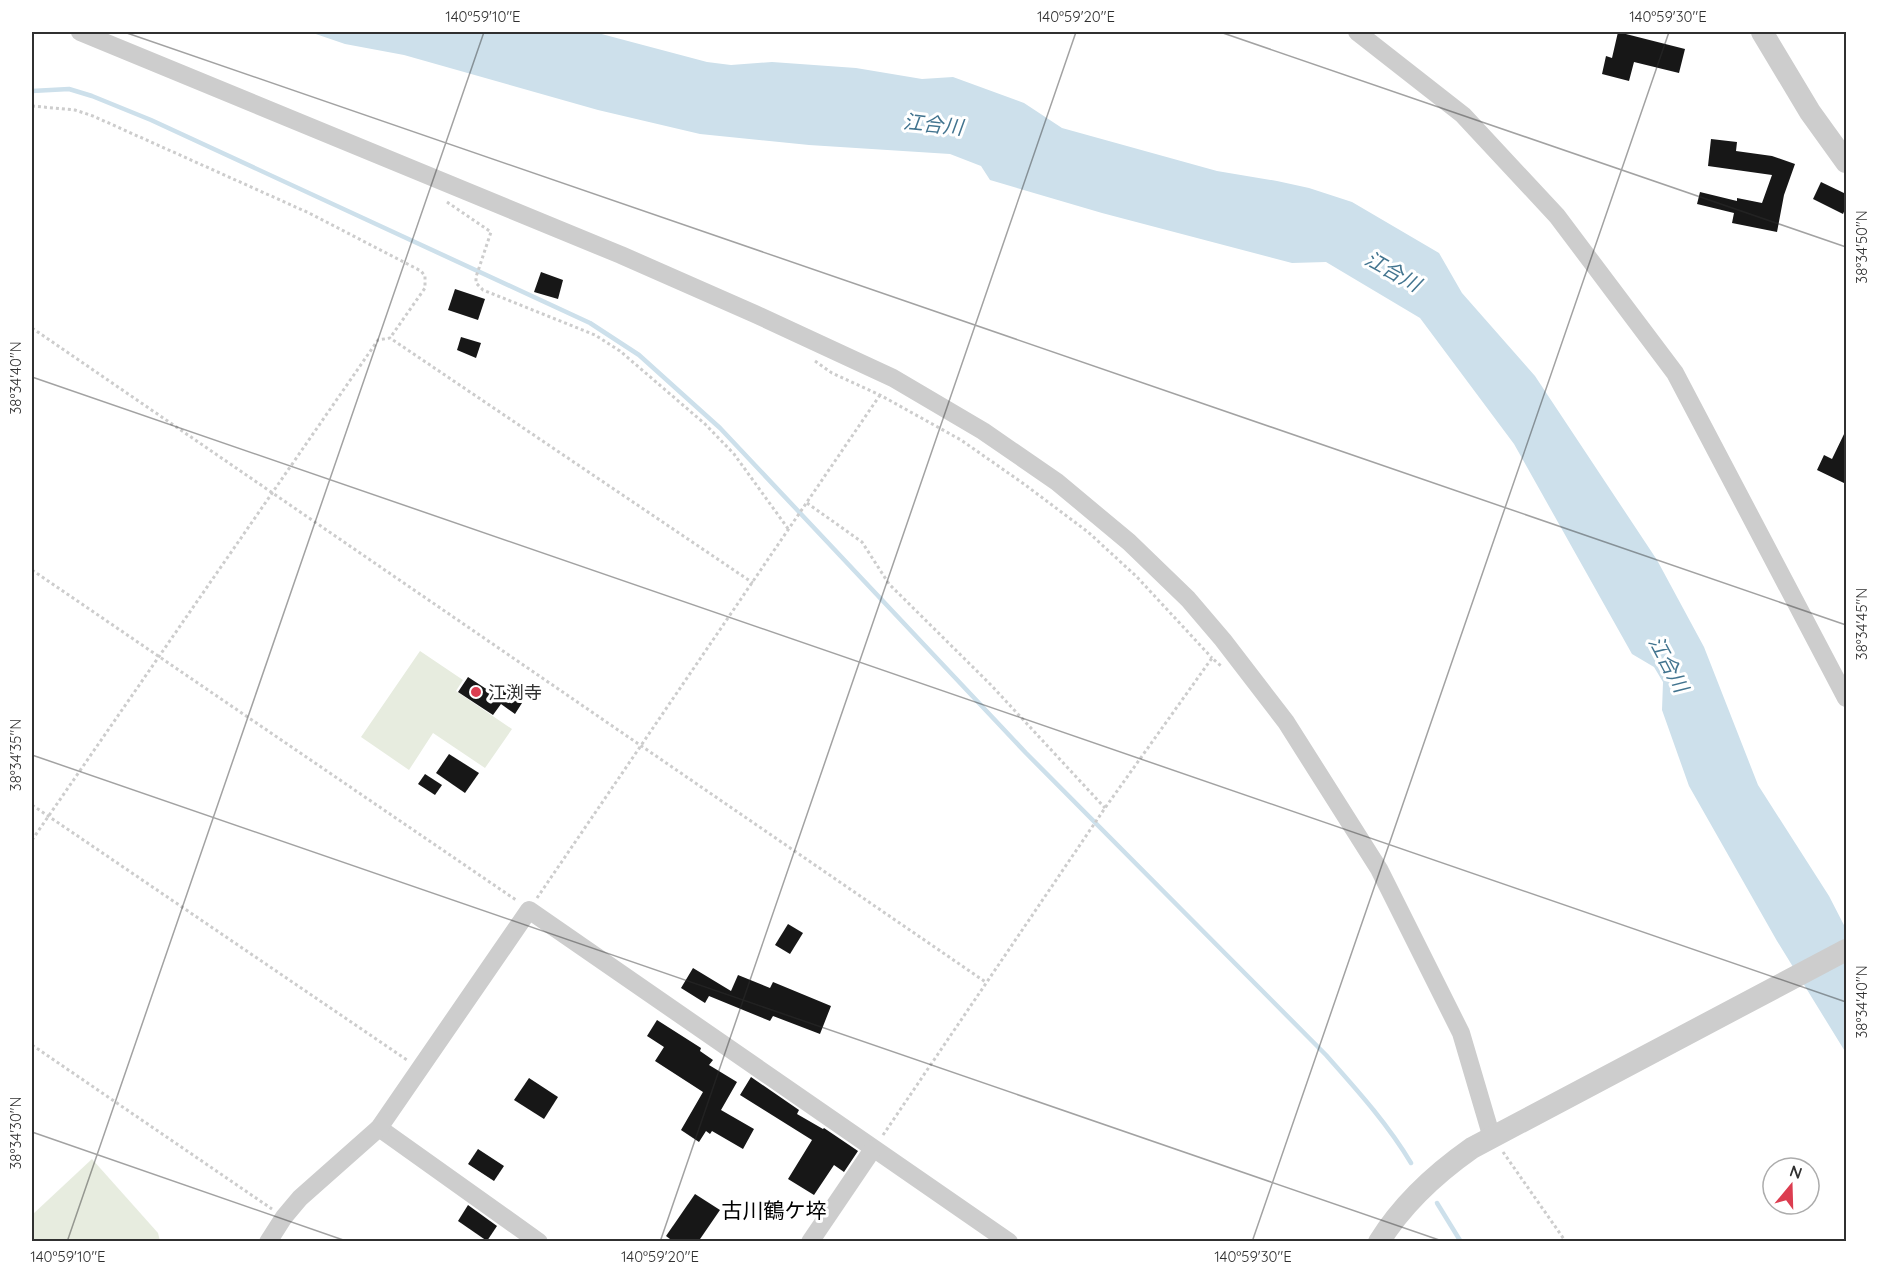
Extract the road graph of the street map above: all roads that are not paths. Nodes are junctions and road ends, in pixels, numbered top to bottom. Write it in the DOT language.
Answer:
graph roads {
  1 [pos="80,32"];
  2 [pos="1357,32"];
  3 [pos="1762,32"];
  4 [pos="1846,162"];
  5 [pos="1846,698"];
  6 [pos="1846,950"];
  7 [pos="379,1128"];
  8 [pos="1492,1138"];
  9 [pos="873,1149"];
  10 [pos="268,1242"];
  11 [pos="539,1242"];
  12 [pos="810,1242"];
  13 [pos="1009,1242"];
  14 [pos="1379,1242"];
  1 -- 8 [label="street"];
  2 -- 5 [label="street"];
  3 -- 4 [label="street"];
  6 -- 8 [label="street"];
  7 -- 9 [label="street"];
  7 -- 10 [label="street"];
  7 -- 11 [label="street"];
  8 -- 14 [label="street"];
  9 -- 12 [label="street"];
  9 -- 13 [label="street"];
}
